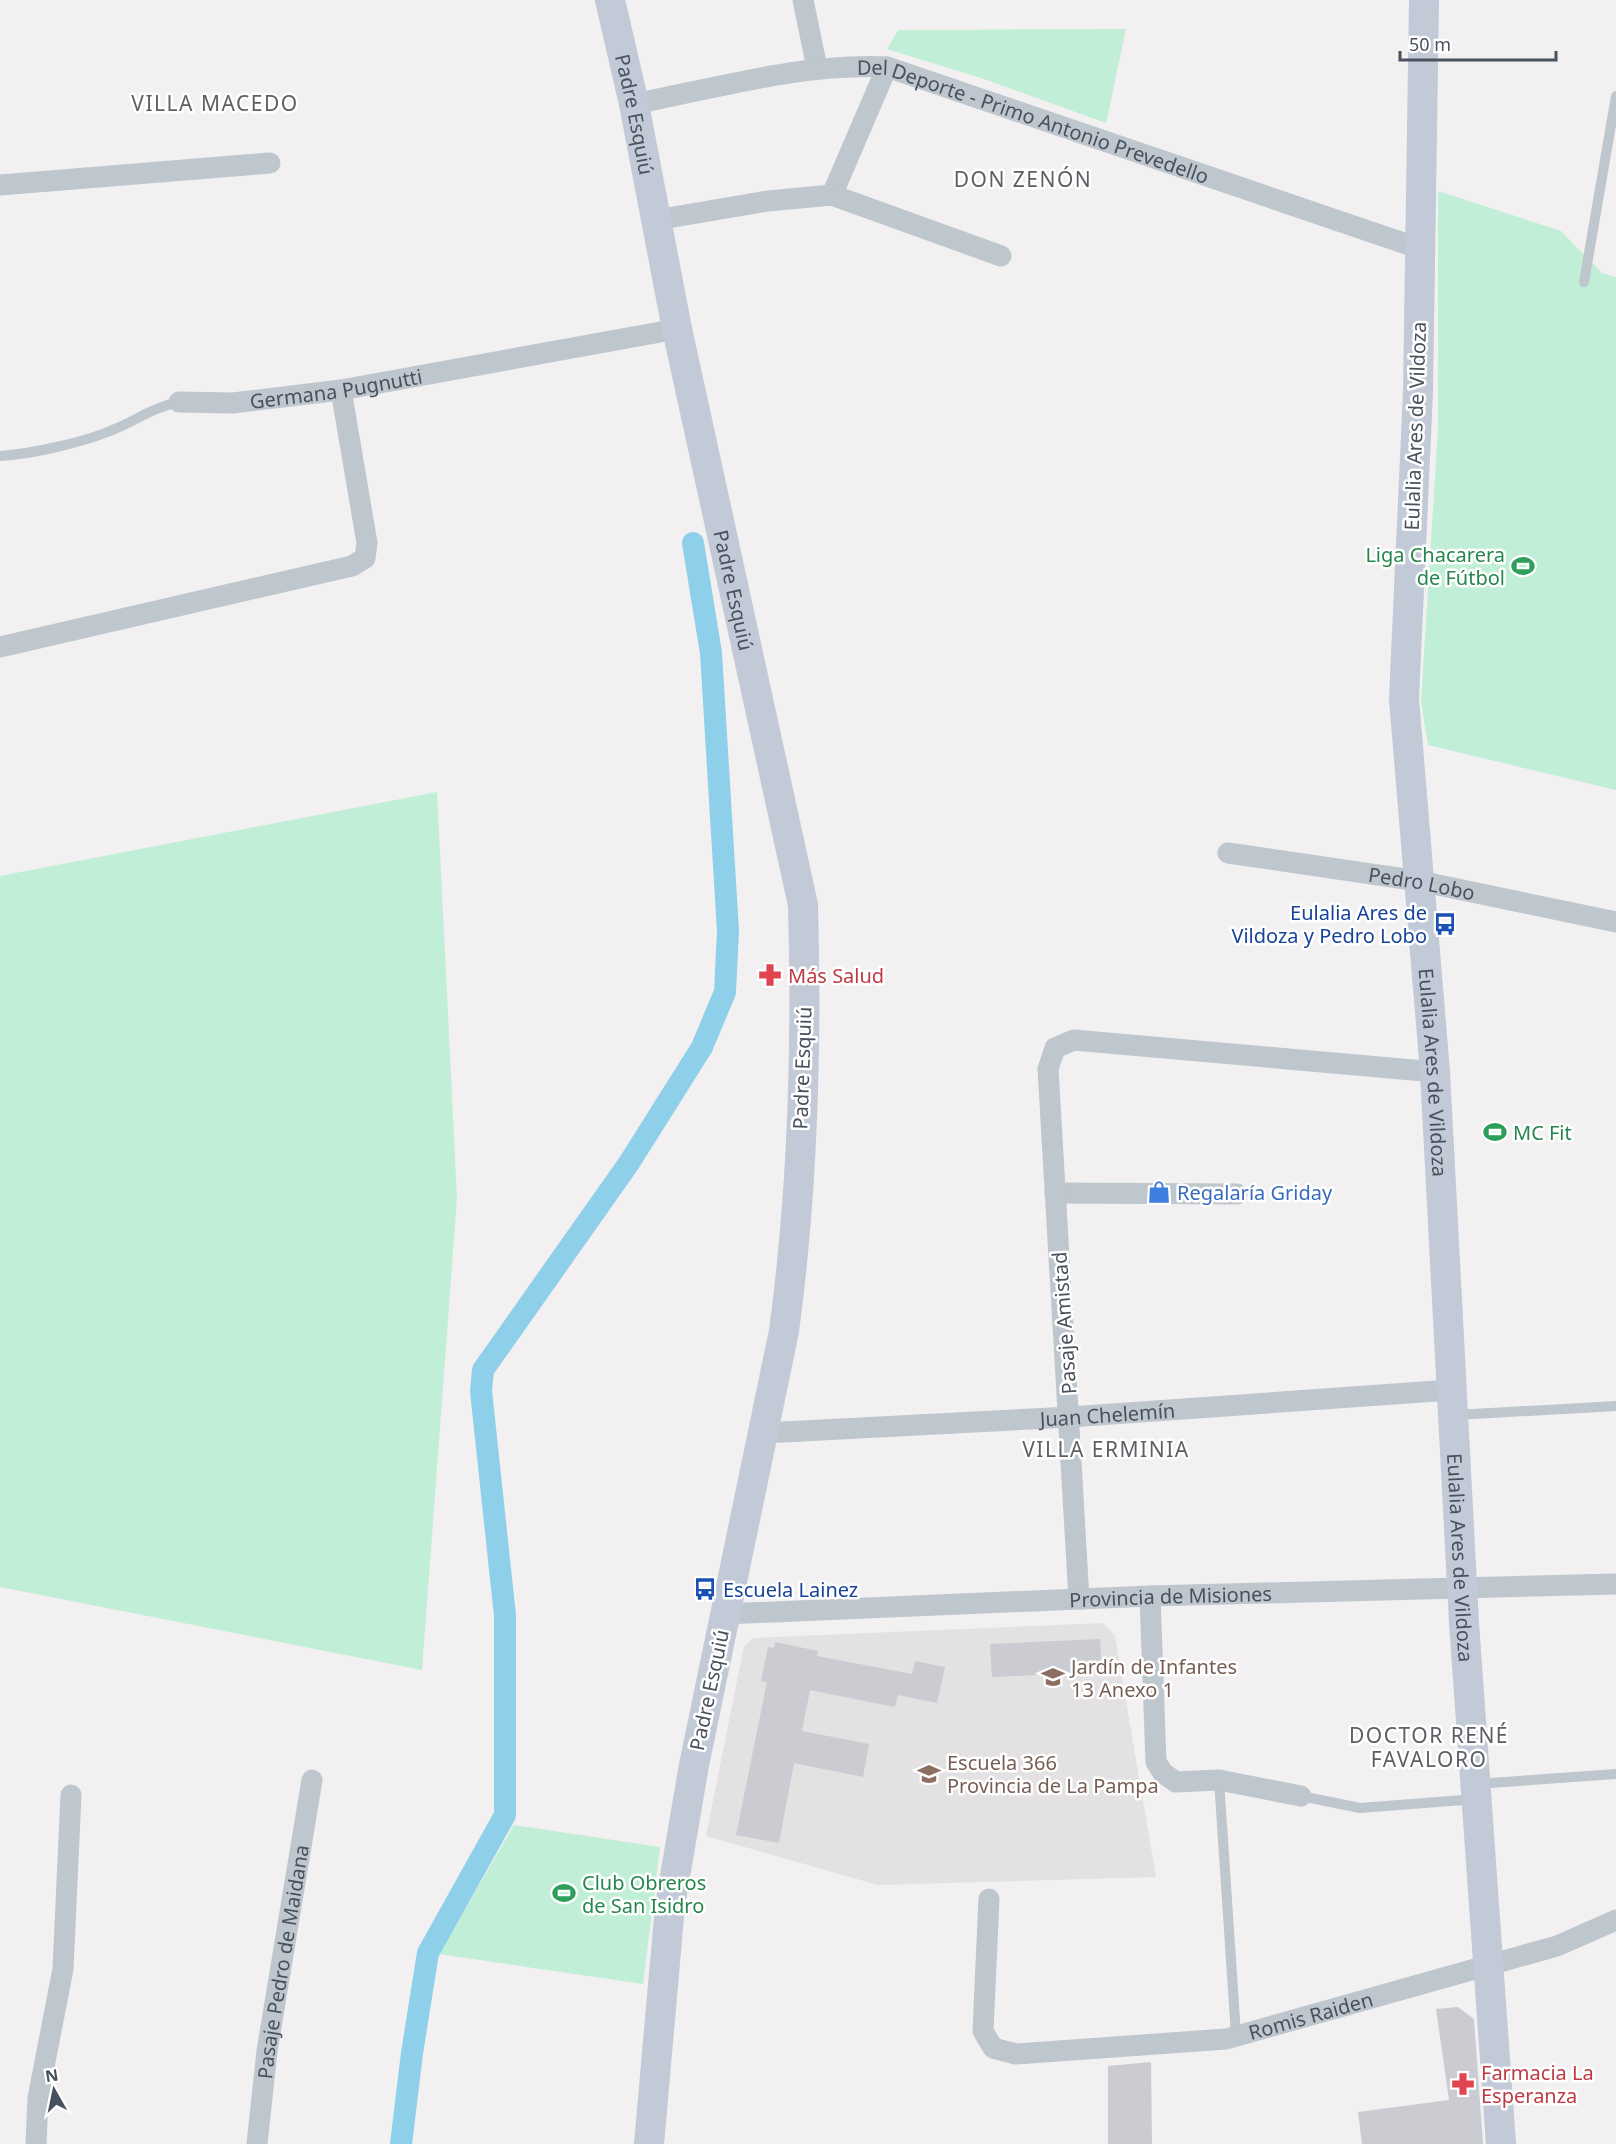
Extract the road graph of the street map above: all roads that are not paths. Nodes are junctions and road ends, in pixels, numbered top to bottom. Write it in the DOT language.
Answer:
graph roads {
  1 [pos="610,0"];
  2 [pos="803,0"];
  3 [pos="1425,0"];
  4 [pos="887,67"];
  5 [pos="817,68"];
  6 [pos="1616,96"];
  7 [pos="634,104"];
  8 [pos="270,163"];
  9 [pos="0,185"];
  10 [pos="832,195"];
  11 [pos="656,220"];
  12 [pos="1421,249"];
  13 [pos="1001,256"];
  14 [pos="1584,282"];
  15 [pos="677,329"];
  16 [pos="341,390"];
  17 [pos="179,402"];
  18 [pos="0,456"];
  19 [pos="0,647"];
  20 [pos="1228,853"];
  21 [pos="1419,881"];
  22 [pos="1616,922"];
  23 [pos="1435,1072"];
  24 [pos="1055,1193"];
  25 [pos="1237,1194"];
  26 [pos="1452,1402"];
  27 [pos="1616,1406"];
  28 [pos="1070,1417"];
  29 [pos="764,1433"];
  30 [pos="1616,1584"];
  31 [pos="1461,1589"];
  32 [pos="1150,1596"];
  33 [pos="1079,1599"];
  34 [pos="725,1614"];
  35 [pos="1616,1774"];
  36 [pos="312,1780"];
  37 [pos="1219,1780"];
  38 [pos="1476,1791"];
  39 [pos="71,1795"];
  40 [pos="1301,1796"];
  41 [pos="989,1899"];
  42 [pos="1616,1920"];
  43 [pos="1488,1964"];
  44 [pos="1236,2036"];
  45 [pos="36,2144"];
  46 [pos="257,2144"];
  47 [pos="649,2144"];
  48 [pos="1501,2144"];
  1 -- 7 [label="street, Padre Esquiú"];
  2 -- 5 [label="street"];
  3 -- 12 [label="street, Eulalia Ares de Vildoza"];
  4 -- 5 [label="street, Del Deporte - Primo Antonio Prevedello"];
  4 -- 10 [label="street"];
  4 -- 12 [label="street, Del Deporte - Primo Antonio Prevedello"];
  5 -- 7 [label="street, Del Deporte - Primo Antonio Prevedello"];
  6 -- 14 [label="lane"];
  7 -- 11 [label="street, Padre Esquiú"];
  8 -- 9 [label="street"];
  10 -- 11 [label="street"];
  10 -- 13 [label="street"];
  11 -- 15 [label="street, Padre Esquiú"];
  12 -- 21 [label="street, Eulalia Ares de Vildoza"];
  15 -- 16 [label="street, Germana Pugnutti"];
  15 -- 29 [label="street, Padre Esquiú"];
  16 -- 17 [label="street, Germana Pugnutti"];
  16 -- 19 [label="street"];
  17 -- 18 [label="lane, Germana Pugnutti"];
  20 -- 21 [label="street, Pedro Lobo"];
  21 -- 22 [label="street, Pedro Lobo"];
  21 -- 23 [label="street, Eulalia Ares de Vildoza"];
  23 -- 24 [label="street, Pasaje Amistad"];
  23 -- 26 [label="street, Eulalia Ares de Vildoza"];
  24 -- 25 [label="street"];
  24 -- 28 [label="street, Pasaje Amistad"];
  26 -- 27 [label="lane"];
  26 -- 28 [label="street, Juan Chelemín"];
  26 -- 31 [label="street, Eulalia Ares de Vildoza"];
  28 -- 29 [label="street, Juan Chelemín"];
  28 -- 33 [label="street, Pasaje Amistad"];
  29 -- 34 [label="street, Padre Esquiú"];
  30 -- 31 [label="street, Provincia de Misiones"];
  31 -- 32 [label="street, Provincia de Misiones"];
  31 -- 38 [label="street, Eulalia Ares de Vildoza"];
  32 -- 33 [label="street, Provincia de Misiones"];
  32 -- 37 [label="street"];
  33 -- 34 [label="street, Provincia de Misiones"];
  34 -- 47 [label="street, Padre Esquiú"];
  35 -- 38 [label="lane"];
  36 -- 46 [label="street, Pasaje Pedro de Maidana"];
  37 -- 40 [label="street"];
  37 -- 44 [label="lane"];
  38 -- 40 [label="lane"];
  38 -- 43 [label="street, Eulalia Ares de Vildoza"];
  39 -- 45 [label="street"];
  41 -- 44 [label="street, Romis Raiden"];
  42 -- 43 [label="street, Romis Raiden"];
  43 -- 44 [label="street, Romis Raiden"];
  43 -- 48 [label="street, Eulalia Ares de Vildoza"];
}
